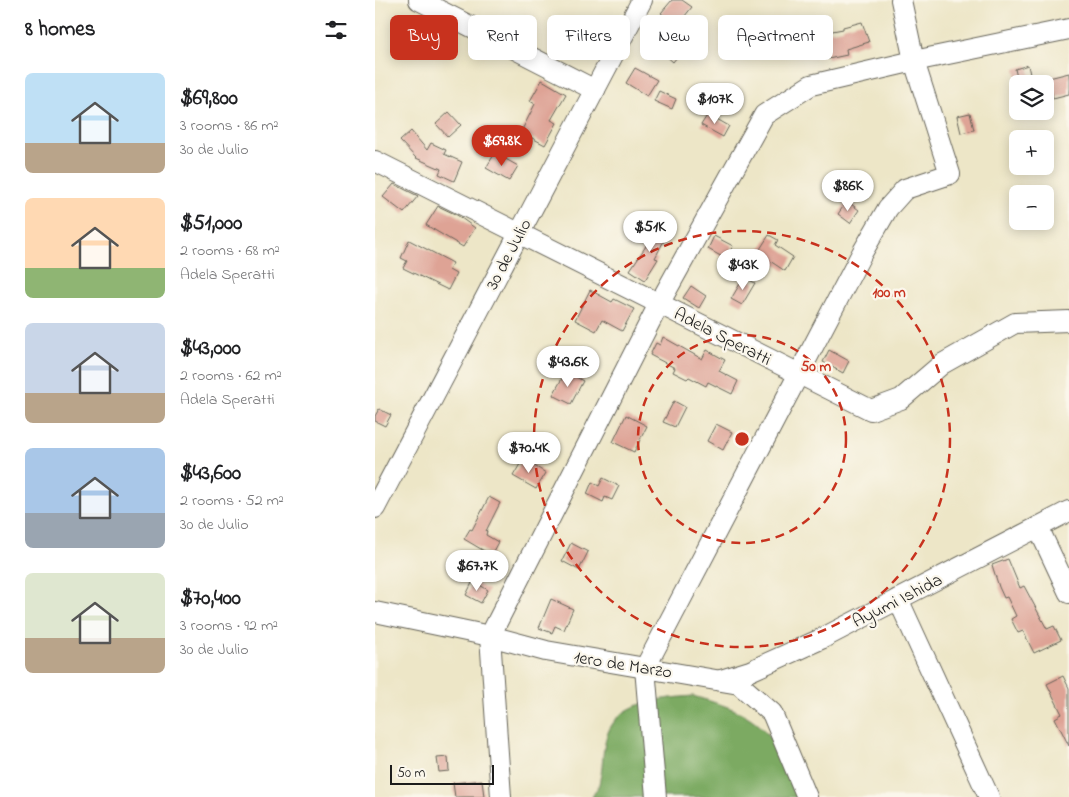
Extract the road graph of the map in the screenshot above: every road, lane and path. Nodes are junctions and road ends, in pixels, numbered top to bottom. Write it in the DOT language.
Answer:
graph roads {
  1 [pos="419,0"];
  2 [pos="641,0"];
  3 [pos="901,0"];
  4 [pos="1069,29"];
  5 [pos="914,61"];
  6 [pos="595,90"];
  7 [pos="375,161"];
  8 [pos="519,233"];
  9 [pos="659,304"];
  10 [pos="1069,321"];
  11 [pos="799,374"];
  12 [pos="377,498"];
  13 [pos="1069,511"];
  14 [pos="1038,527"];
  15 [pos="1069,593"];
  16 [pos="898,599"];
  17 [pos="375,612"];
  18 [pos="490,636"];
  19 [pos="645,668"];
  20 [pos="721,680"];
  21 [pos="501,797"];
  22 [pos="656,797"];
  23 [pos="807,797"];
  24 [pos="989,797"];
  1 -- 6 [label="street"];
  2 -- 6 [label="street, 30 de Julio"];
  3 -- 5 [label="street"];
  4 -- 5 [label="street"];
  5 -- 9 [label="street"];
  5 -- 11 [label="street"];
  6 -- 8 [label="street, 30 de Julio"];
  7 -- 8 [label="street, Adela Speratti"];
  8 -- 9 [label="street, Adela Speratti"];
  8 -- 12 [label="street, 30 de Julio"];
  9 -- 11 [label="street, Adela Speratti"];
  9 -- 18 [label="street"];
  10 -- 11 [label="street, Adela Speratti"];
  11 -- 19 [label="street"];
  13 -- 14 [label="street, Ayumi Ishida"];
  14 -- 15 [label="street"];
  14 -- 16 [label="street, Ayumi Ishida"];
  16 -- 20 [label="street, Ayumi Ishida"];
  16 -- 24 [label="street"];
  17 -- 18 [label="street, 1ero de Marzo"];
  18 -- 19 [label="street, 1ero de Marzo"];
  18 -- 21 [label="street"];
  19 -- 20 [label="street, 1ero de Marzo"];
  19 -- 22 [label="street"];
  20 -- 23 [label="street, 1ero de Marzo"];
}
